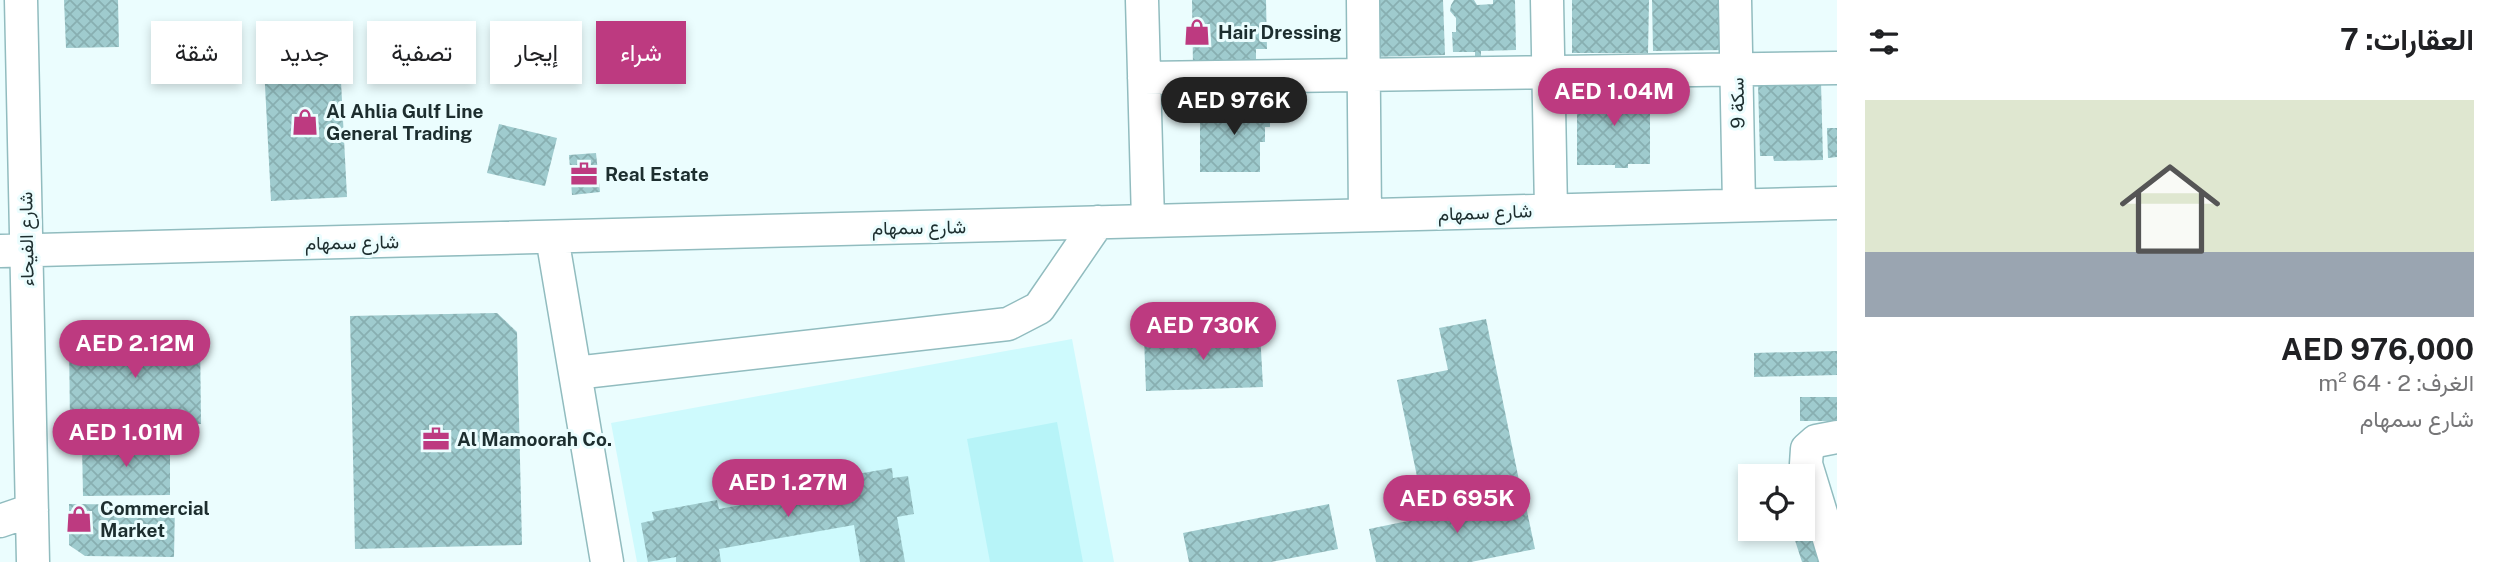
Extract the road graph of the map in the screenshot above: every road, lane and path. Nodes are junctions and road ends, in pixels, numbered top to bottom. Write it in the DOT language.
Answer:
graph roads {
  1 [pos="21,0"];
  2 [pos="1142,0"];
  3 [pos="1363,0"];
  4 [pos="1546,0"];
  5 [pos="1734,0"];
  6 [pos="1837,68"];
  7 [pos="1736,70"];
  8 [pos="1548,72"];
  9 [pos="1364,75"];
  10 [pos="1144,78"];
  11 [pos="1837,203"];
  12 [pos="1739,205"];
  13 [pos="1551,210"];
  14 [pos="1365,215"];
  15 [pos="1148,221"];
  16 [pos="1098,222"];
  17 [pos="552,237"];
  18 [pos="13,251"];
  19 [pos="575,373"];
  20 [pos="1837,437"];
  21 [pos="32,510"];
  22 [pos="0,521"];
  23 [pos="33,562"];
  24 [pos="607,562"];
  25 [pos="1836,562"];
  1 -- 18 [label="street, شارع الفيحاء"];
  2 -- 10 [label="street"];
  3 -- 9 [label="street"];
  4 -- 8 [label="street"];
  5 -- 7 [label="street, سكة 9"];
  6 -- 7 [label="street"];
  7 -- 8 [label="street"];
  7 -- 12 [label="street, سكة 9"];
  8 -- 9 [label="street"];
  8 -- 13 [label="street"];
  9 -- 10 [label="street"];
  9 -- 14 [label="street"];
  10 -- 15 [label="street"];
  11 -- 12 [label="street, شارع سمهام"];
  12 -- 13 [label="street, شارع سمهام"];
  13 -- 14 [label="street, شارع سمهام"];
  14 -- 15 [label="street, شارع سمهام"];
  15 -- 16 [label="street, شارع سمهام"];
  16 -- 17 [label="street, شارع سمهام"];
  16 -- 19 [label="street"];
  17 -- 18 [label="street, شارع سمهام"];
  17 -- 19 [label="street"];
  18 -- 21 [label="street, شارع الفيحاء"];
  19 -- 24 [label="street"];
  20 -- 25 [label="street"];
  21 -- 22 [label="street"];
  21 -- 23 [label="street, شارع الفيحاء"];
}
